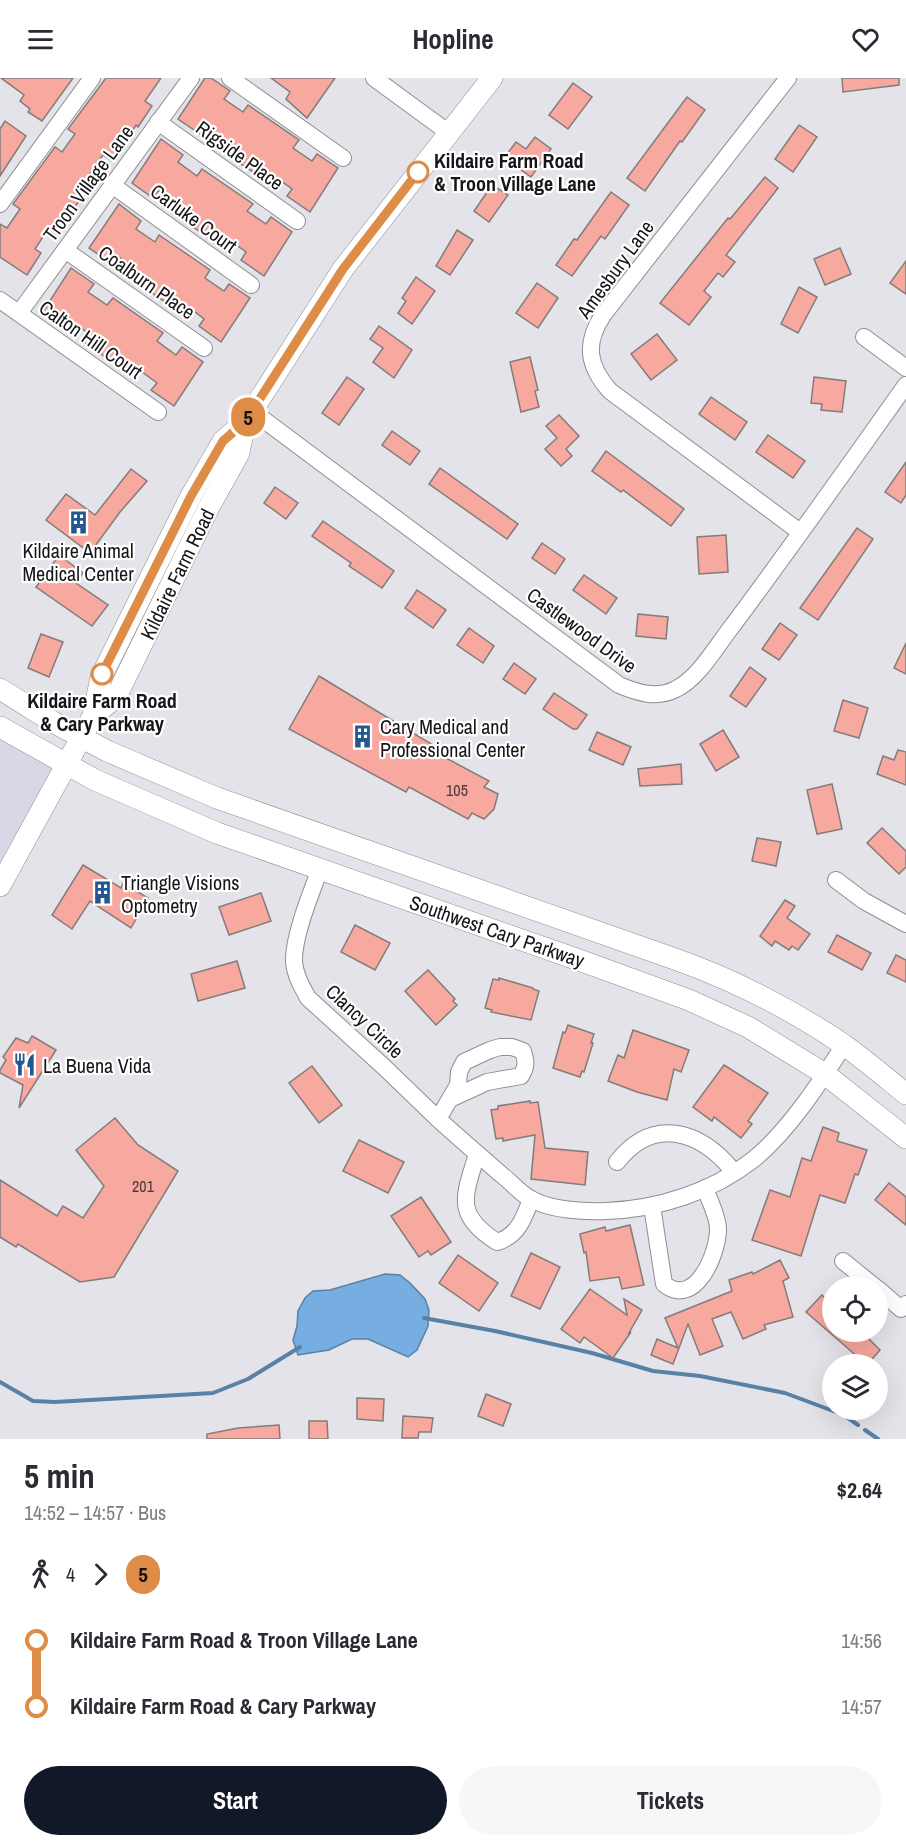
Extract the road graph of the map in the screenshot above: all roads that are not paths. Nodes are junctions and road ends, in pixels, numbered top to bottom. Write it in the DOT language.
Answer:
graph roads {
  1 [pos="92,78"];
  2 [pos="191,78"];
  3 [pos="230,78"];
  4 [pos="374,78"];
  5 [pos="492,78"];
  6 [pos="788,78"];
  7 [pos="158,122"];
  8 [pos="449,133"];
  9 [pos="343,158"];
  10 [pos="112,185"];
  11 [pos="0,204"];
  12 [pos="297,221"];
  13 [pos="65,250"];
  14 [pos="251,285"];
  15 [pos="0,300"];
  16 [pos="18,313"];
  17 [pos="864,337"];
  18 [pos="204,348"];
  19 [pos="906,368"];
  20 [pos="906,385"];
  21 [pos="158,412"];
  22 [pos="248,416"];
  23 [pos="800,532"];
  24 [pos="0,689"];
  25 [pos="0,727"];
  26 [pos="81,738"];
  27 [pos="67,766"];
  28 [pos="320,870"];
  29 [pos="836,880"];
  30 [pos="0,886"];
  31 [pos="906,924"];
  32 [pos="844,1046"];
  33 [pos="825,1074"];
  34 [pos="906,1094"];
  35 [pos="450,1099"];
  36 [pos="438,1119"];
  37 [pos="906,1138"];
  38 [pos="477,1154"];
  39 [pos="617,1162"];
  40 [pos="734,1172"];
  41 [pos="705,1188"];
  42 [pos="531,1199"];
  43 [pos="652,1206"];
  44 [pos="843,1261"];
  45 [pos="861,1276"];
  46 [pos="888,1297"];
  47 [pos="904,1309"];
  1 -- 11 [label="street"];
  2 -- 7 [label="street, Troon Village Lane"];
  3 -- 9 [label="street"];
  4 -- 8 [label="street"];
  5 -- 8 [label="main road, Kildaire Farm Road"];
  6 -- 23 [label="street, Amesbury Lane"];
  7 -- 10 [label="street, Troon Village Lane"];
  7 -- 12 [label="street, Rigside Place"];
  8 -- 22 [label="main road, Kildaire Farm Road"];
  10 -- 13 [label="street, Troon Village Lane"];
  10 -- 14 [label="street, Carluke Court"];
  13 -- 16 [label="street, Troon Village Lane"];
  13 -- 18 [label="street, Coalburn Place"];
  15 -- 16 [label="street, Calton Hill Court"];
  16 -- 21 [label="street, Calton Hill Court"];
  17 -- 19 [label="street"];
  20 -- 23 [label="street, Castlewood Drive"];
  22 -- 23 [label="street, Castlewood Drive"];
  22 -- 26 [label="main road, Kildaire Farm Road"];
  24 -- 26 [label="main road, Southwest Cary Parkway"];
  25 -- 27 [label="main road, Southwest Cary Parkway"];
  26 -- 27 [label="main road, Kildaire Farm Road"];
  26 -- 32 [label="main road, Southwest Cary Parkway"];
  27 -- 28 [label="main road, Southwest Cary Parkway"];
  27 -- 30 [label="main road, Kildaire Farm Road"];
  28 -- 33 [label="main road, Southwest Cary Parkway"];
  28 -- 36 [label="street, Clancy Circle"];
  29 -- 31 [label="street"];
  32 -- 33 [label="street, Clancy Circle"];
  32 -- 34 [label="main road, Southwest Cary Parkway"];
  33 -- 37 [label="main road, Southwest Cary Parkway"];
  33 -- 40 [label="street, Clancy Circle"];
  35 -- 36 [label="street"];
  36 -- 38 [label="street, Clancy Circle"];
  38 -- 42 [label="street, Clancy Circle"];
  38 -- 42 [label="street"];
  39 -- 40 [label="street"];
  40 -- 41 [label="street, Clancy Circle"];
  41 -- 43 [label="street, Clancy Circle"];
  41 -- 43 [label="street"];
  42 -- 43 [label="street, Clancy Circle"];
  44 -- 45 [label="street"];
  46 -- 47 [label="street"];
}
